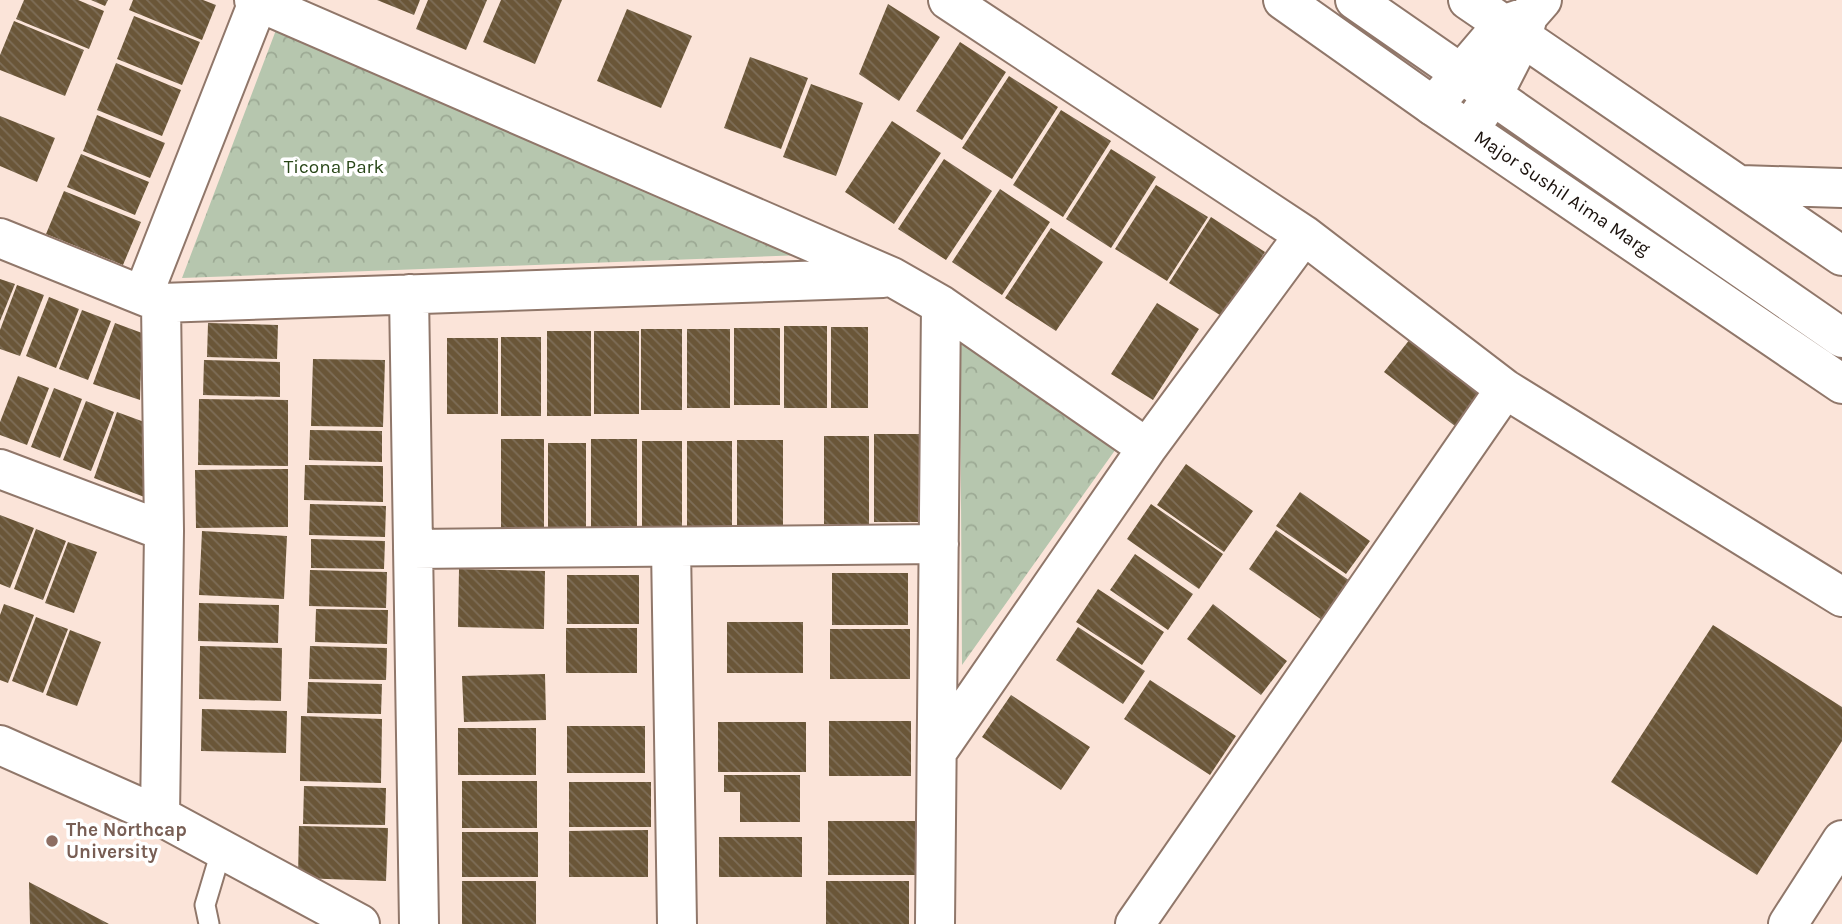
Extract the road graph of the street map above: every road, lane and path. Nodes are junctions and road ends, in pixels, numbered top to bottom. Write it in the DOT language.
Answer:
graph roads {
  1 [pos="948,0"];
  2 [pos="1283,0"];
  3 [pos="1355,0"];
  4 [pos="1468,0"];
  5 [pos="256,1"];
  6 [pos="1524,20"];
  7 [pos="1462,73"];
  8 [pos="1493,95"];
  9 [pos="1433,106"];
  10 [pos="1469,130"];
  11 [pos="1741,185"];
  12 [pos="1842,188"];
  13 [pos="1304,235"];
  14 [pos="0,238"];
  15 [pos="1842,256"];
  16 [pos="892,277"];
  17 [pos="409,294"];
  18 [pos="152,299"];
  19 [pos="941,305"];
  20 [pos="1842,338"];
  21 [pos="1842,384"];
  22 [pos="1506,389"];
  23 [pos="1147,448"];
  24 [pos="0,469"];
  25 [pos="164,531"];
  26 [pos="939,544"];
  27 [pos="671,547"];
  28 [pos="413,549"];
  29 [pos="1842,597"];
  30 [pos="0,745"];
  31 [pos="937,752"];
  32 [pos="160,816"];
  33 [pos="1842,840"];
  34 [pos="222,848"];
  35 [pos="209,924"];
  36 [pos="360,924"];
  37 [pos="419,924"];
  38 [pos="677,924"];
  39 [pos="935,924"];
  40 [pos="1135,924"];
  41 [pos="1788,924"];
  1 -- 13 [label="street"];
  2 -- 9 [label="street, Major Sushil Aima Marg"];
  3 -- 7 [label="street, Major Sushil Aima Marg"];
  4 -- 6 [label="street"];
  5 -- 16 [label="street"];
  5 -- 18 [label="street"];
  6 -- 7 [label="street"];
  6 -- 8 [label="street"];
  6 -- 11 [label="street"];
  7 -- 8 [label="street, Major Sushil Aima Marg"];
  7 -- 9 [label="street"];
  8 -- 10 [label="street"];
  8 -- 20 [label="street, Major Sushil Aima Marg"];
  9 -- 10 [label="street, Major Sushil Aima Marg"];
  10 -- 21 [label="street, Major Sushil Aima Marg"];
  11 -- 12 [label="street"];
  11 -- 15 [label="street"];
  13 -- 22 [label="street"];
  13 -- 23 [label="street"];
  14 -- 18 [label="street"];
  16 -- 17 [label="street"];
  16 -- 19 [label="street"];
  17 -- 18 [label="street"];
  17 -- 28 [label="street"];
  18 -- 25 [label="street"];
  19 -- 23 [label="street"];
  19 -- 26 [label="street"];
  22 -- 29 [label="street"];
  22 -- 40 [label="street"];
  23 -- 31 [label="street"];
  24 -- 25 [label="street"];
  25 -- 32 [label="street"];
  26 -- 27 [label="street"];
  26 -- 31 [label="street"];
  27 -- 28 [label="street"];
  27 -- 38 [label="street"];
  28 -- 37 [label="street"];
  30 -- 32 [label="street"];
  31 -- 39 [label="street"];
  32 -- 34 [label="street"];
  33 -- 41 [label="street"];
  34 -- 35 [label="lane"];
  34 -- 36 [label="street"];
}
